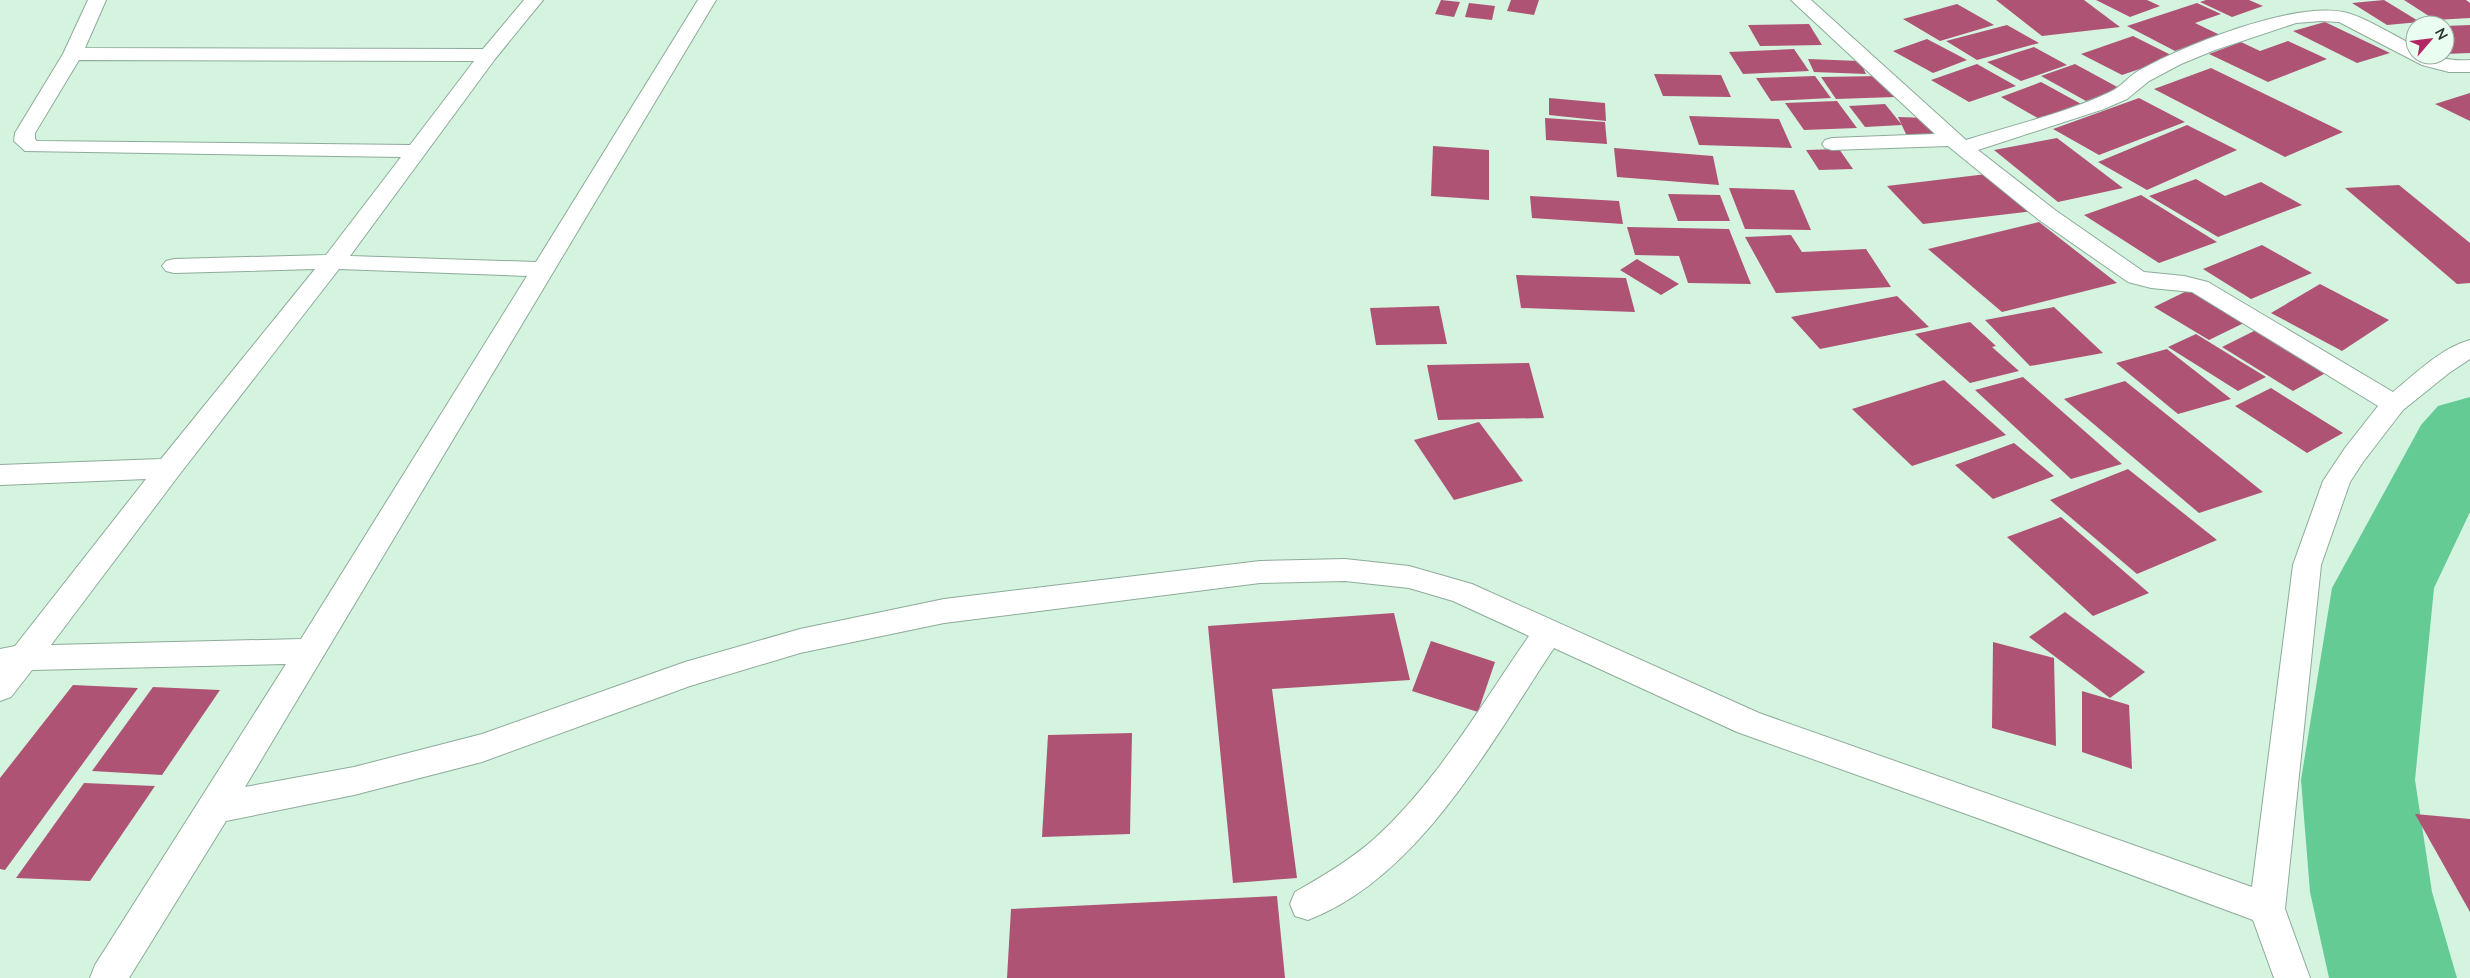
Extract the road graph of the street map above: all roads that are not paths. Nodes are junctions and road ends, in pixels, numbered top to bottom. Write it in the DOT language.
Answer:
graph roads {
  1 [pos="97,0"];
  2 [pos="534,0"];
  3 [pos="707,0"];
  4 [pos="1800,0"];
  5 [pos="2405,49"];
  6 [pos="73,54"];
  7 [pos="488,55"];
  8 [pos="2440,65"];
  9 [pos="2470,66"];
  10 [pos="1832,144"];
  11 [pos="1959,144"];
  12 [pos="414,151"];
  13 [pos="333,262"];
  14 [pos="174,266"];
  15 [pos="543,269"];
  16 [pos="2470,348"];
  17 [pos="2394,404"];
  18 [pos="169,468"];
  19 [pos="0,475"];
  20 [pos="1548,632"];
  21 [pos="311,651"];
  22 [pos="12,658"];
  23 [pos="0,688"];
  24 [pos="215,808"];
  25 [pos="1308,904"];
  26 [pos="2267,909"];
  27 [pos="108,978"];
  28 [pos="2292,978"];
  1 -- 6 [label="street"];
  2 -- 7 [label="street"];
  3 -- 15 [label="street"];
  4 -- 11 [label="street"];
  5 -- 11 [label="street"];
  6 -- 7 [label="street"];
  6 -- 12 [label="street"];
  7 -- 12 [label="street"];
  8 -- 9 [label="street"];
  10 -- 11 [label="street"];
  11 -- 17 [label="street"];
  12 -- 13 [label="street"];
  13 -- 14 [label="street"];
  13 -- 15 [label="street"];
  13 -- 18 [label="street"];
  15 -- 21 [label="street"];
  16 -- 17 [label="street"];
  17 -- 26 [label="street"];
  18 -- 19 [label="street"];
  18 -- 22 [label="street"];
  20 -- 24 [label="street"];
  20 -- 25 [label="street"];
  20 -- 26 [label="street"];
  21 -- 22 [label="street"];
  21 -- 24 [label="street"];
  22 -- 23 [label="street"];
  24 -- 27 [label="street"];
  26 -- 28 [label="street"];
}
